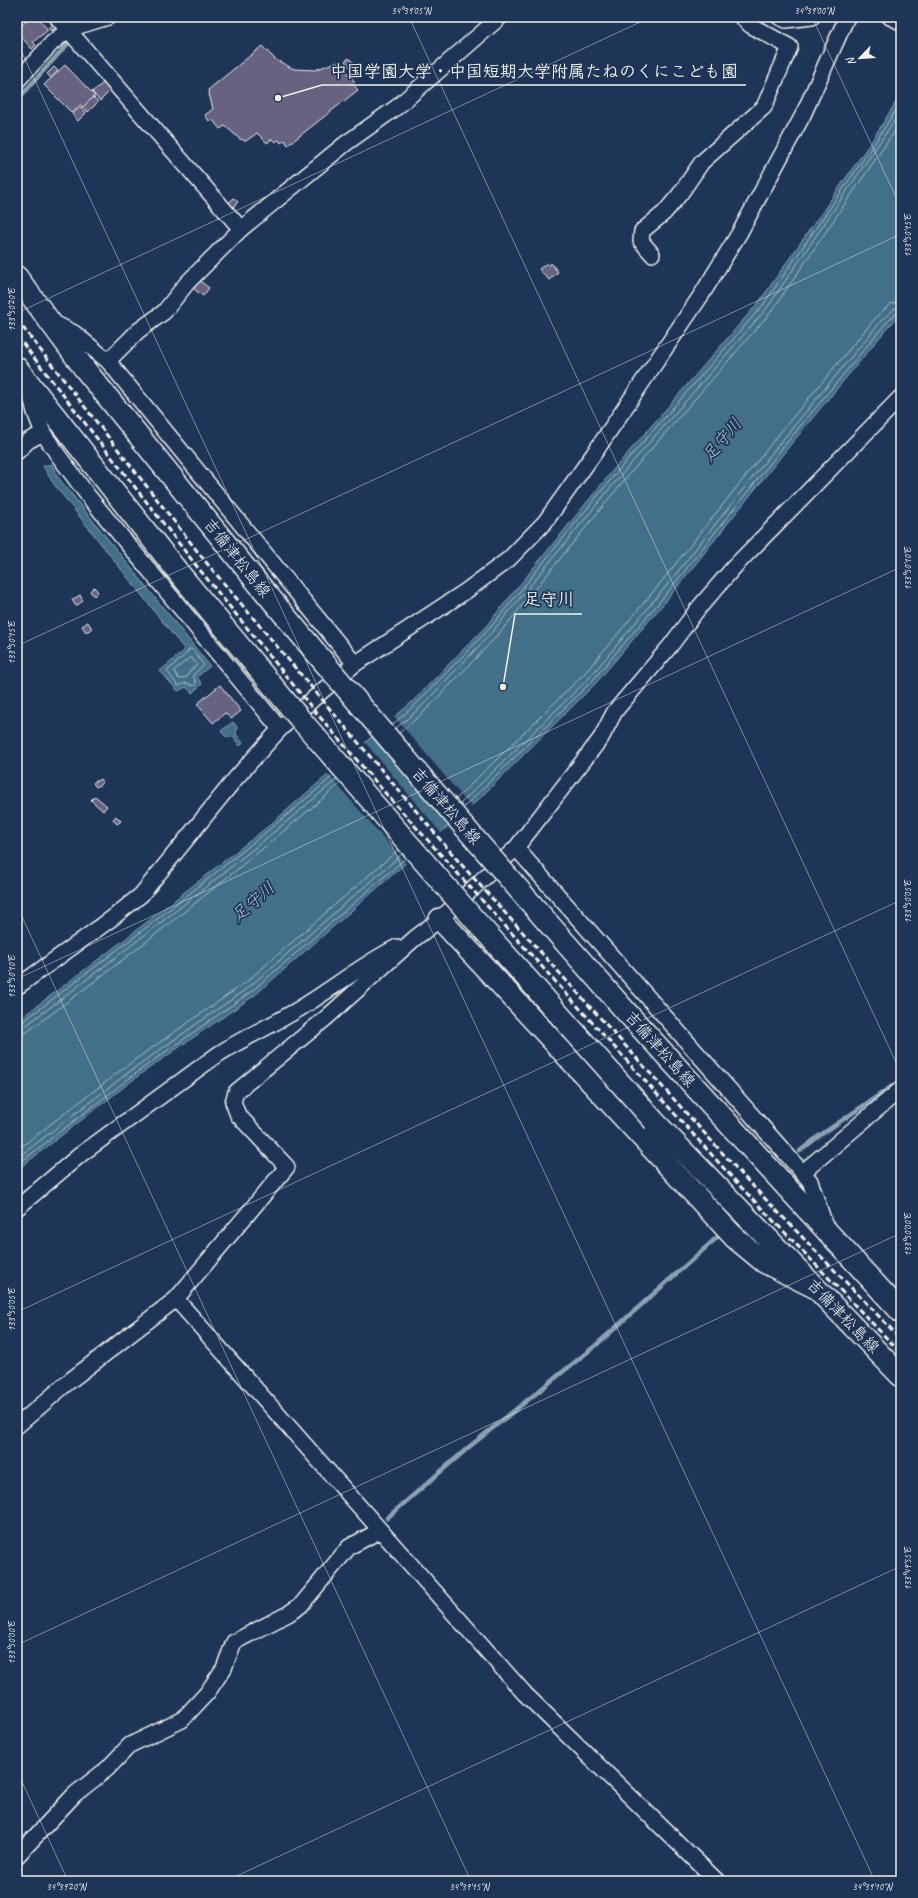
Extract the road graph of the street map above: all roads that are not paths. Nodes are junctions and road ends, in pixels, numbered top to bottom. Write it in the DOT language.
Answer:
graph roads {
  1 [pos="58,17"];
  2 [pos="108,17"];
  3 [pos="500,17"];
  4 [pos="742,17"];
  5 [pos="779,17"];
  6 [pos="812,17"];
  7 [pos="847,17"];
  8 [pos="890,17"];
  9 [pos="901,22"];
  10 [pos="69,30"];
  11 [pos="17,81"];
  12 [pos="241,229"];
  13 [pos="652,254"];
  14 [pos="17,277"];
  15 [pos="49,321"];
  16 [pos="108,361"];
  17 [pos="22,374"];
  18 [pos="901,397"];
  19 [pos="43,433"];
  20 [pos="17,452"];
  21 [pos="355,664"];
  22 [pos="280,729"];
  23 [pos="516,848"];
  24 [pos="440,919"];
  25 [pos="414,939"];
  26 [pos="17,987"];
  27 [pos="901,1089"];
  28 [pos="802,1173"];
  29 [pos="17,1208"];
  30 [pos="828,1234"];
  31 [pos="814,1286"];
  32 [pos="176,1299"];
  33 [pos="901,1312"];
  34 [pos="901,1376"];
  35 [pos="17,1426"];
  36 [pos="379,1531"];
  37 [pos="17,1856"];
  38 [pos="717,1881"];
  1 -- 10 [label="street"];
  2 -- 10 [label="street"];
  3 -- 12 [label="street"];
  4 -- 13 [label="street"];
  5 -- 6 [label="street"];
  7 -- 21 [label="street"];
  8 -- 9 [label="street"];
  10 -- 11 [label="street"];
  10 -- 12 [label="street"];
  12 -- 16 [label="street"];
  14 -- 15 [label="main road, 吉備津松島線"];
  15 -- 16 [label="street"];
  15 -- 30 [label="main road, 吉備津松島線, bridge"];
  16 -- 21 [label="street"];
  17 -- 19 [label="street"];
  17 -- 31 [label="main road, 吉備津松島線, bridge"];
  18 -- 23 [label="street"];
  19 -- 20 [label="street"];
  19 -- 22 [label="street"];
  21 -- 22 [label="street"];
  22 -- 26 [label="street"];
  23 -- 24 [label="street"];
  23 -- 28 [label="street"];
  24 -- 25 [label="street"];
  24 -- 31 [label="main road"];
  25 -- 29 [label="street"];
  25 -- 32 [label="street"];
  27 -- 28 [label="street"];
  28 -- 30 [label="street"];
  30 -- 33 [label="main road, 吉備津松島線"];
  31 -- 34 [label="main road, 吉備津松島線"];
  32 -- 35 [label="street"];
  32 -- 36 [label="street"];
  36 -- 37 [label="street"];
  36 -- 38 [label="street"];
}
